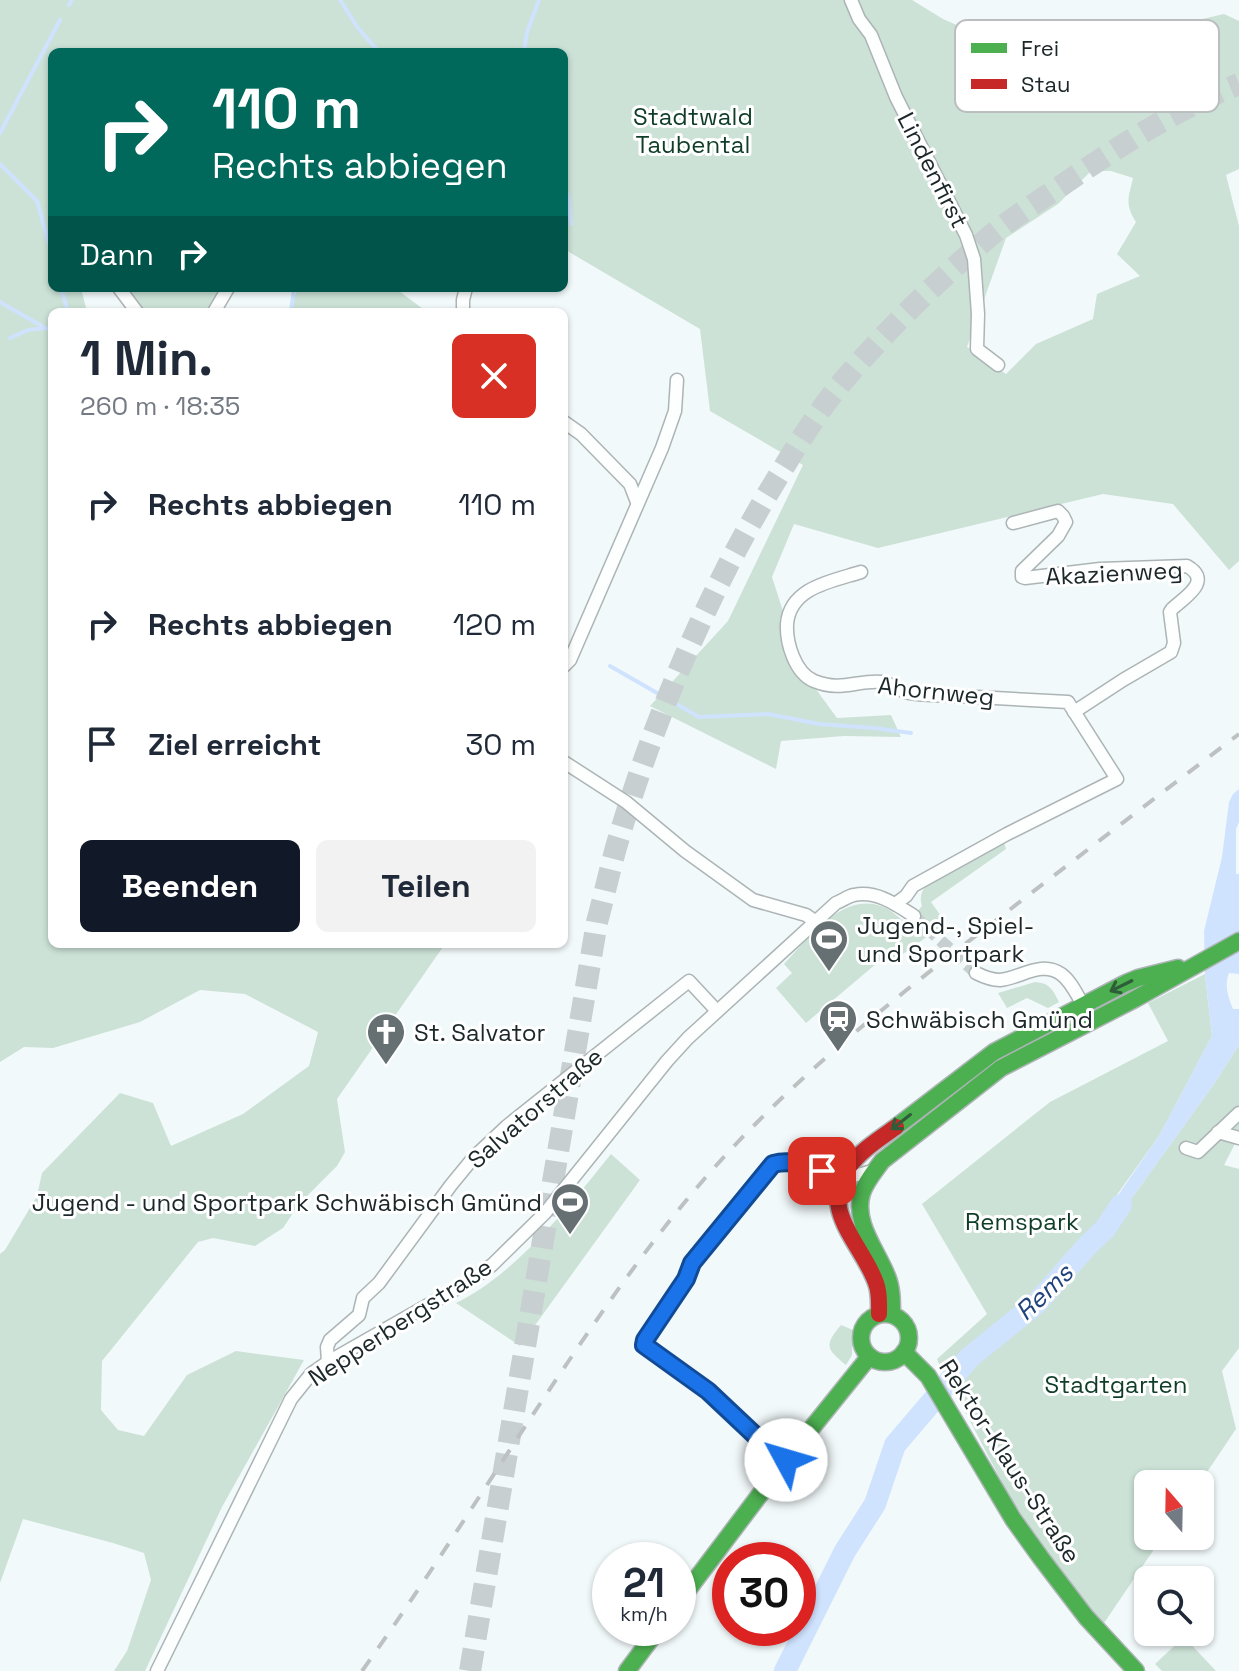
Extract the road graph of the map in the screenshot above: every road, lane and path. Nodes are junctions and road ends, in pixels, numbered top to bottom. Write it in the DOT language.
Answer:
graph roads {
  1 [pos="851,0"];
  2 [pos="998,365"];
  3 [pos="677,380"];
  4 [pos="568,425"];
  5 [pos="637,502"];
  6 [pos="1013,523"];
  7 [pos="861,572"];
  8 [pos="568,662"];
  9 [pos="1074,712"];
  10 [pos="568,765"];
  11 [pos="895,904"];
  12 [pos="914,916"];
  13 [pos="816,922"];
  14 [pos="1239,941"];
  15 [pos="1196,964"];
  16 [pos="976,973"];
  17 [pos="1083,1005"];
  18 [pos="717,1011"];
  19 [pos="1239,1113"];
  20 [pos="1218,1132"];
  21 [pos="1239,1138"];
  22 [pos="1186,1148"];
  23 [pos="875,1170"];
  24 [pos="841,1177"];
  25 [pos="886,1314"];
  26 [pos="904,1352"];
  27 [pos="869,1357"];
  28 [pos="328,1362"];
  29 [pos="786,1460"];
  30 [pos="696,1579"];
  31 [pos="646,1646"];
  32 [pos="157,1671"];
  33 [pos="627,1671"];
  34 [pos="1136,1671"];
  1 -- 2 [label="street, Lindenfirst"];
  3 -- 5 [label="street"];
  4 -- 5 [label="street"];
  5 -- 8 [label="street"];
  6 -- 9 [label="street, Akazienweg"];
  7 -- 9 [label="street, Ahornweg"];
  9 -- 11 [label="street"];
  10 -- 13 [label="street"];
  11 -- 12 [label="street, Nepperbergstraße"];
  11 -- 13 [label="street, Nepperbergstraße"];
  13 -- 18 [label="street, Nepperbergstraße"];
  14 -- 15 [label="main road"];
  15 -- 17 [label="main road, one-way"];
  15 -- 23 [label="main road"];
  16 -- 17 [label="street"];
  17 -- 24 [label="main road, one-way"];
  18 -- 28 [label="street, Nepperbergstraße"];
  18 -- 28 [label="street, Salvatorstraße"];
  19 -- 20 [label="street"];
  20 -- 21 [label="street"];
  20 -- 22 [label="street"];
  23 -- 24 [label="street"];
  23 -- 25 [label="main road"];
  24 -- 25 [label="main road"];
  24 -- 29 [label="street"];
  25 -- 26 [label="main road"];
  25 -- 27 [label="main road"];
  26 -- 27 [label="main road"];
  26 -- 34 [label="main road, Rektor-Klaus-Straße"];
  27 -- 29 [label="main road"];
  28 -- 32 [label="street, Nepperbergstraße"];
  29 -- 30 [label="main road"];
  31 -- 33 [label="main road"];
}
